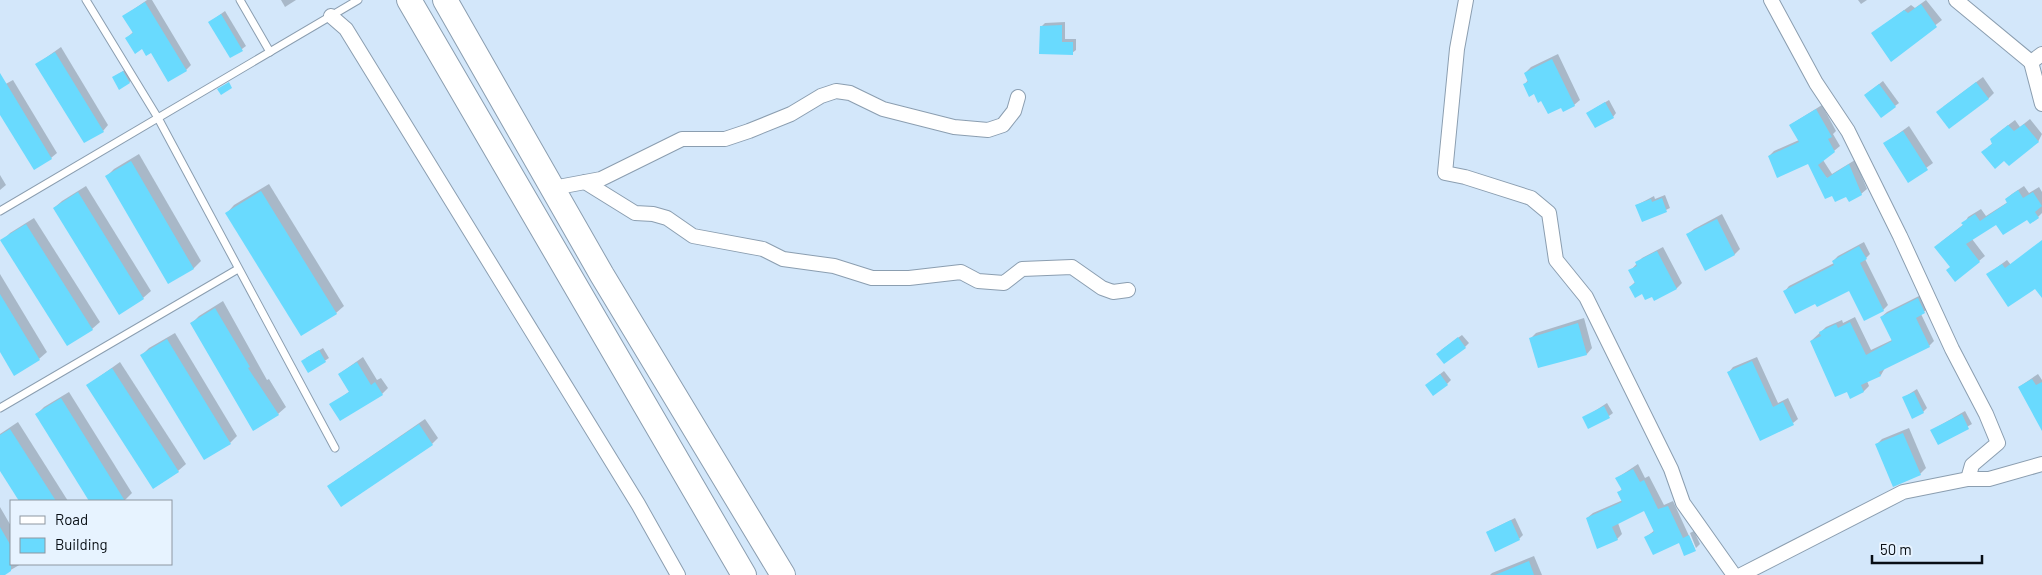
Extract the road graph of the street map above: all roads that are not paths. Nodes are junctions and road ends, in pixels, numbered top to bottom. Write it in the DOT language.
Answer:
graph roads {
  1 [pos="86,0"];
  2 [pos="240,0"];
  3 [pos="358,0"];
  4 [pos="410,0"];
  5 [pos="445,0"];
  6 [pos="1466,0"];
  7 [pos="1771,0"];
  8 [pos="1956,0"];
  9 [pos="331,16"];
  10 [pos="270,52"];
  11 [pos="2037,58"];
  12 [pos="1018,97"];
  13 [pos="2042,104"];
  14 [pos="158,118"];
  15 [pos="584,182"];
  16 [pos="553,188"];
  17 [pos="0,211"];
  18 [pos="238,269"];
  19 [pos="1128,290"];
  20 [pos="0,408"];
  21 [pos="335,448"];
  22 [pos="2042,464"];
  23 [pos="1968,479"];
  24 [pos="678,575"];
  25 [pos="744,575"];
  26 [pos="783,575"];
  27 [pos="1734,575"];
  28 [pos="1741,575"];
  1 -- 14 [label="lane"];
  2 -- 10 [label="lane"];
  3 -- 9 [label="lane"];
  4 -- 25 [label="highway"];
  5 -- 16 [label="highway"];
  6 -- 27 [label="street"];
  7 -- 23 [label="street"];
  8 -- 11 [label="street"];
  9 -- 10 [label="lane"];
  9 -- 24 [label="street"];
  10 -- 14 [label="lane"];
  11 -- 13 [label="street"];
  12 -- 15 [label="street"];
  14 -- 17 [label="lane"];
  14 -- 18 [label="lane"];
  15 -- 16 [label="street"];
  15 -- 19 [label="street"];
  16 -- 26 [label="highway"];
  18 -- 20 [label="lane"];
  18 -- 21 [label="lane"];
  22 -- 23 [label="street"];
  23 -- 28 [label="street"];
}
